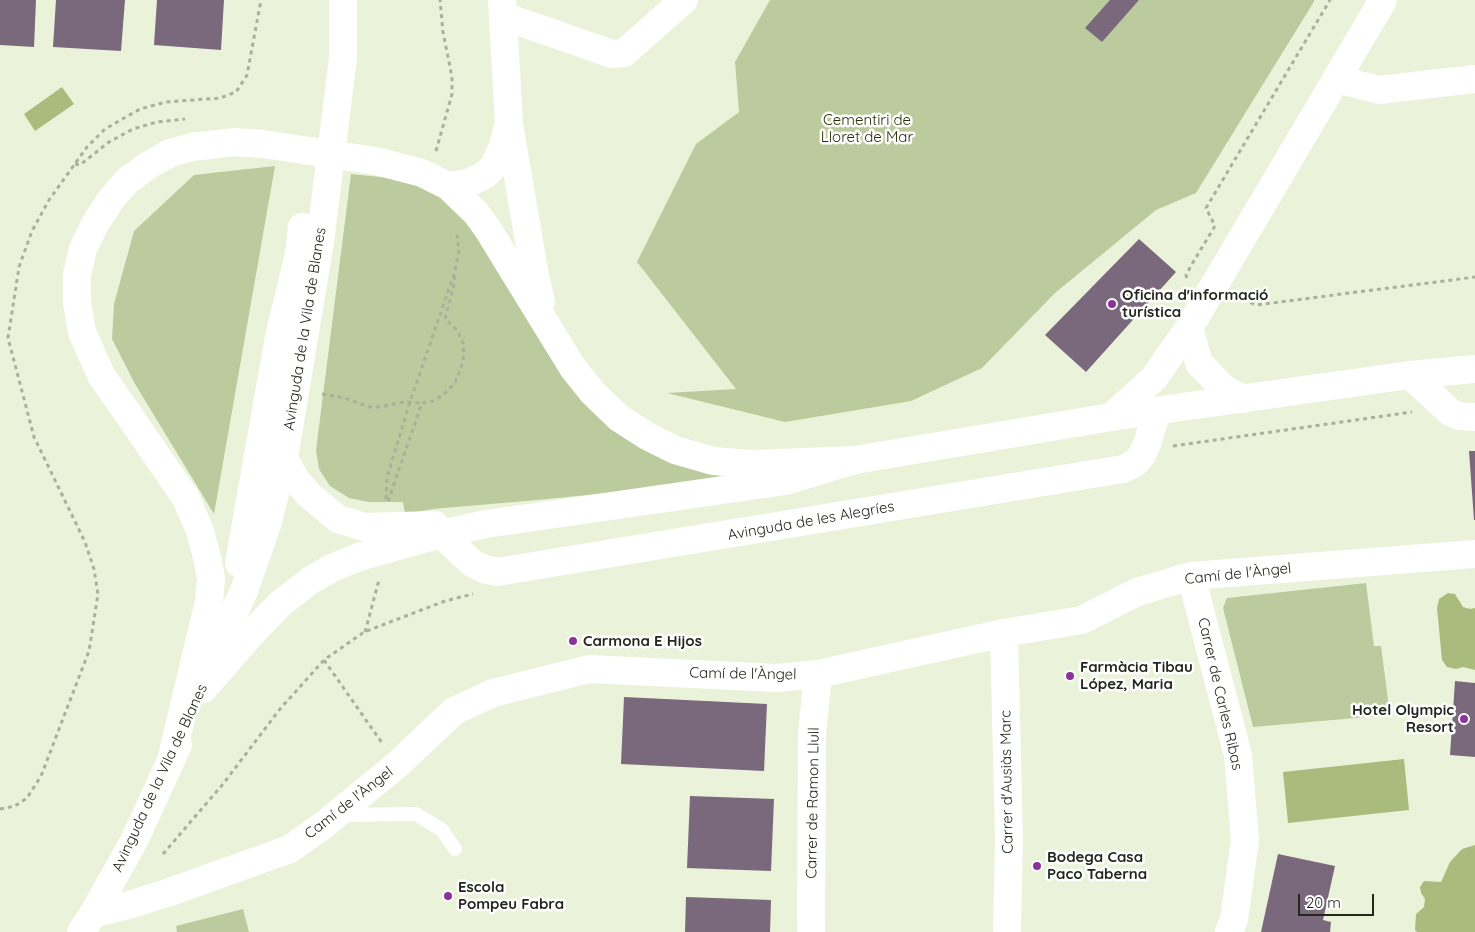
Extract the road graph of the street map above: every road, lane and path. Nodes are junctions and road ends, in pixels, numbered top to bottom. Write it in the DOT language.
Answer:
graph roads {
  1 [pos="338,0"];
  2 [pos="343,0"];
  3 [pos="440,0"];
  4 [pos="684,0"];
  5 [pos="1330,0"];
  6 [pos="1384,0"];
  7 [pos="503,8"];
  8 [pos="1336,79"];
  9 [pos="1475,79"];
  10 [pos="509,124"];
  11 [pos="436,157"];
  12 [pos="448,186"];
  13 [pos="456,232"];
  14 [pos="299,254"];
  15 [pos="454,274"];
  16 [pos="1475,278"];
  17 [pos="1188,280"];
  18 [pos="1230,300"];
  19 [pos="547,328"];
  20 [pos="1189,328"];
  21 [pos="1475,369"];
  22 [pos="1410,375"];
  23 [pos="319,393"];
  24 [pos="1243,399"];
  25 [pos="410,402"];
  26 [pos="422,403"];
  27 [pos="1157,411"];
  28 [pos="1111,417"];
  29 [pos="1475,417"];
  30 [pos="284,458"];
  31 [pos="855,460"];
  32 [pos="486,524"];
  33 [pos="441,534"];
  34 [pos="1475,554"];
  35 [pos="381,571"];
  36 [pos="1191,576"];
  37 [pos="476,593"];
  38 [pos="364,632"];
  39 [pos="1004,633"];
  40 [pos="218,647"];
  41 [pos="324,660"];
  42 [pos="818,674"];
  43 [pos="203,688"];
  44 [pos="383,744"];
  45 [pos="171,760"];
  46 [pos="336,815"];
  47 [pos="455,849"];
  48 [pos="163,854"];
  49 [pos="87,923"];
  50 [pos="811,932"];
  51 [pos="1007,932"];
  52 [pos="1230,932"];
  1 -- 14 [label="main road, Avinguda de la Vila de Blanes"];
  2 -- 30 [label="main road, Avinguda de la Vila de Blanes"];
  3 -- 11 [label="path"];
  4 -- 7 [label="main road"];
  5 -- 17 [label="path"];
  6 -- 8 [label="main road"];
  7 -- 10 [label="main road"];
  8 -- 9 [label="main road"];
  8 -- 20 [label="main road"];
  10 -- 12 [label="main road"];
  10 -- 19 [label="main road"];
  12 -- 19 [label="main road"];
  12 -- 45 [label="main road"];
  13 -- 15 [label="path"];
  14 -- 30 [label="main road"];
  14 -- 40 [label="main road, Avinguda de la Vila de Blanes"];
  15 -- 25 [label="path"];
  15 -- 26 [label="path"];
  16 -- 18 [label="path"];
  19 -- 31 [label="main road"];
  20 -- 24 [label="main road"];
  20 -- 28 [label="main road"];
  21 -- 22 [label="main road"];
  22 -- 24 [label="main road"];
  22 -- 29 [label="main road"];
  23 -- 25 [label="path"];
  24 -- 27 [label="main road"];
  25 -- 26 [label="path"];
  25 -- 26 [label="path"];
  27 -- 28 [label="main road"];
  27 -- 33 [label="main road, Avinguda de les Alegríes"];
  28 -- 31 [label="main road"];
  30 -- 32 [label="main road"];
  30 -- 40 [label="main road, Avinguda de la Vila de Blanes"];
  31 -- 32 [label="main road"];
  32 -- 33 [label="main road"];
  33 -- 43 [label="main road"];
  34 -- 36 [label="main road, Camí de l'Àngel"];
  35 -- 38 [label="path"];
  36 -- 39 [label="main road, Camí de l'Àngel"];
  36 -- 52 [label="main road, Carrer de Carles Ribas"];
  37 -- 38 [label="path"];
  38 -- 41 [label="path"];
  39 -- 42 [label="main road, Camí de l'Àngel"];
  39 -- 51 [label="main road, Carrer d'Ausiàs Marc"];
  40 -- 43 [label="main road, Avinguda de la Vila de Blanes"];
  41 -- 44 [label="path"];
  41 -- 48 [label="path"];
  42 -- 46 [label="main road, Camí de l'Àngel"];
  42 -- 50 [label="main road, Carrer de Ramon Llull"];
  43 -- 45 [label="main road, Avinguda de la Vila de Blanes"];
  45 -- 49 [label="main road, Avinguda de la Vila de Blanes"];
  46 -- 47 [label="lane"];
  46 -- 49 [label="main road, Camí de l'Àngel"];
}
